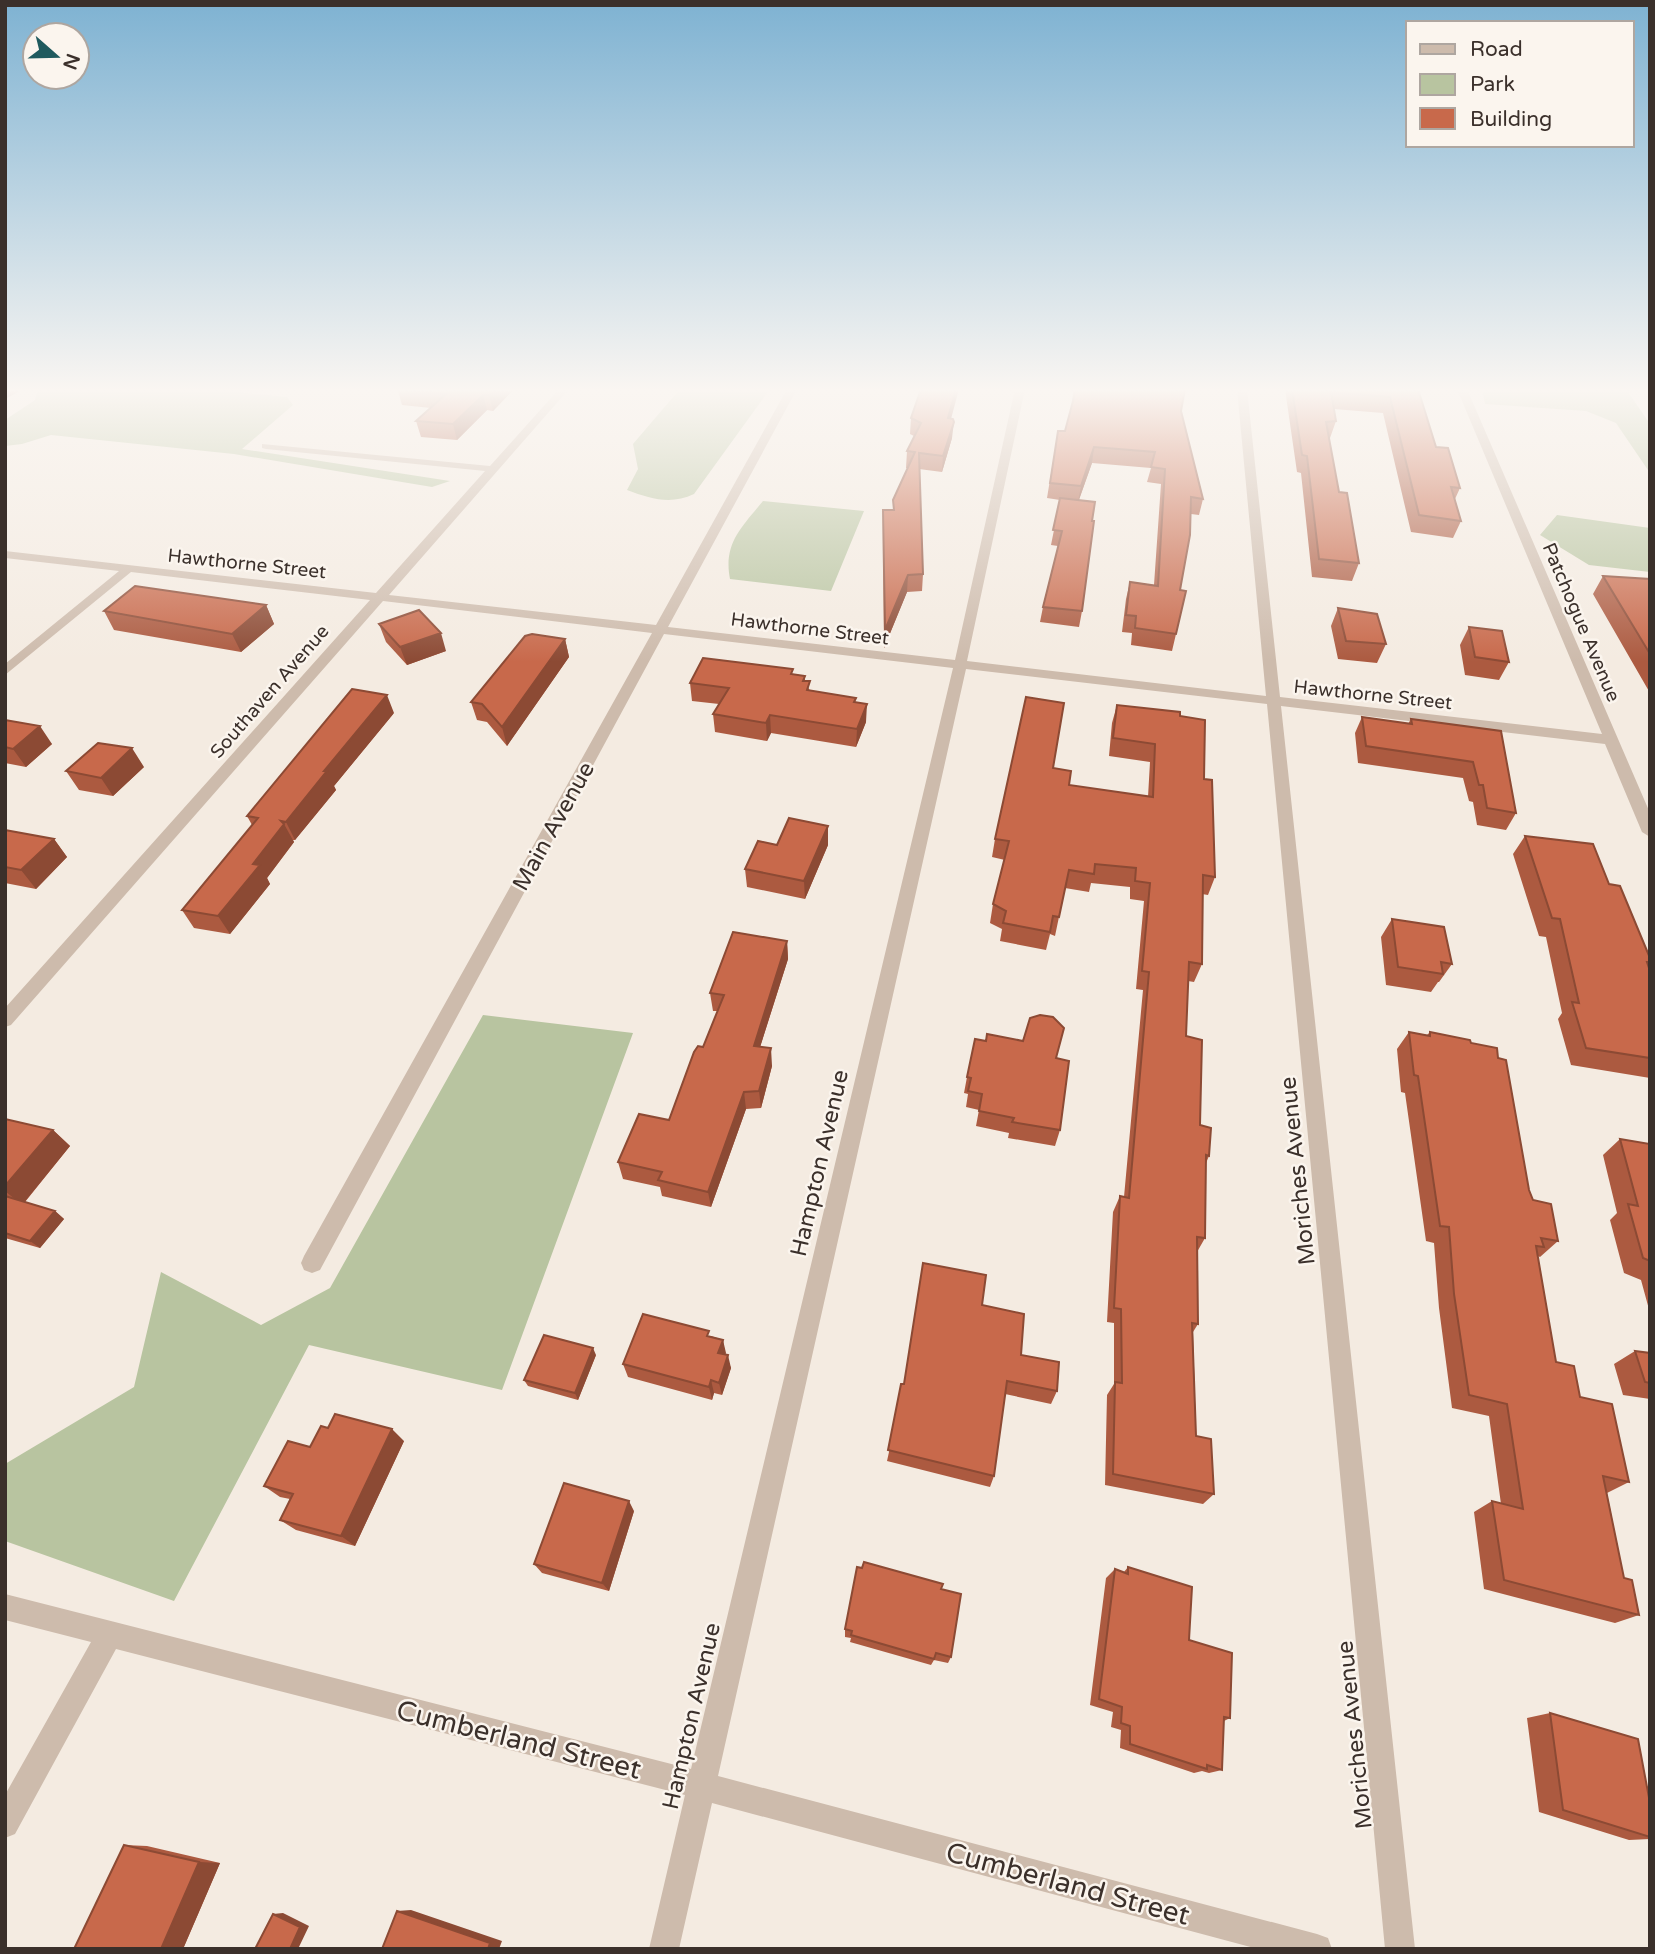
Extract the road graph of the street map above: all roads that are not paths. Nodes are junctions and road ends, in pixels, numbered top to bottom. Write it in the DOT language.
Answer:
graph roads {
  1 [pos="483,480"];
  2 [pos="742,480"];
  3 [pos="1000,480"];
  4 [pos="1251,480"];
  5 [pos="1501,480"];
  6 [pos="5,554"];
  7 [pos="128,569"];
  8 [pos="378,597"];
  9 [pos="661,630"];
  10 [pos="960,665"];
  11 [pos="5,671"];
  12 [pos="1274,702"];
  13 [pos="1611,740"];
  14 [pos="1650,832"];
  15 [pos="5,1020"];
  16 [pos="312,1263"];
  17 [pos="5,1607"];
  18 [pos="110,1634"];
  19 [pos="700,1785"];
  20 [pos="5,1824"];
  21 [pos="664,1949"];
  22 [pos="1317,1949"];
  23 [pos="1400,1949"];
  1 -- 8 [label="street, Southaven Avenue"];
  2 -- 9 [label="street, Main Avenue"];
  3 -- 10 [label="street, Hampton Avenue"];
  4 -- 12 [label="street, Moriches Avenue"];
  5 -- 13 [label="street, Patchogue Avenue"];
  6 -- 7 [label="street, Hawthorne Street"];
  7 -- 8 [label="street, Hawthorne Street"];
  7 -- 11 [label="street"];
  8 -- 9 [label="street, Hawthorne Street"];
  8 -- 15 [label="street, Southaven Avenue"];
  9 -- 10 [label="street, Hawthorne Street"];
  9 -- 16 [label="street, Main Avenue"];
  10 -- 12 [label="street, Hawthorne Street"];
  10 -- 19 [label="street, Hampton Avenue"];
  12 -- 13 [label="street, Hawthorne Street"];
  12 -- 23 [label="street, Moriches Avenue"];
  13 -- 14 [label="street, Patchogue Avenue"];
  17 -- 18 [label="street, Cumberland Street"];
  18 -- 19 [label="street, Cumberland Street"];
  18 -- 20 [label="street"];
  19 -- 21 [label="street, Hampton Avenue"];
  19 -- 22 [label="street, Cumberland Street"];
}
